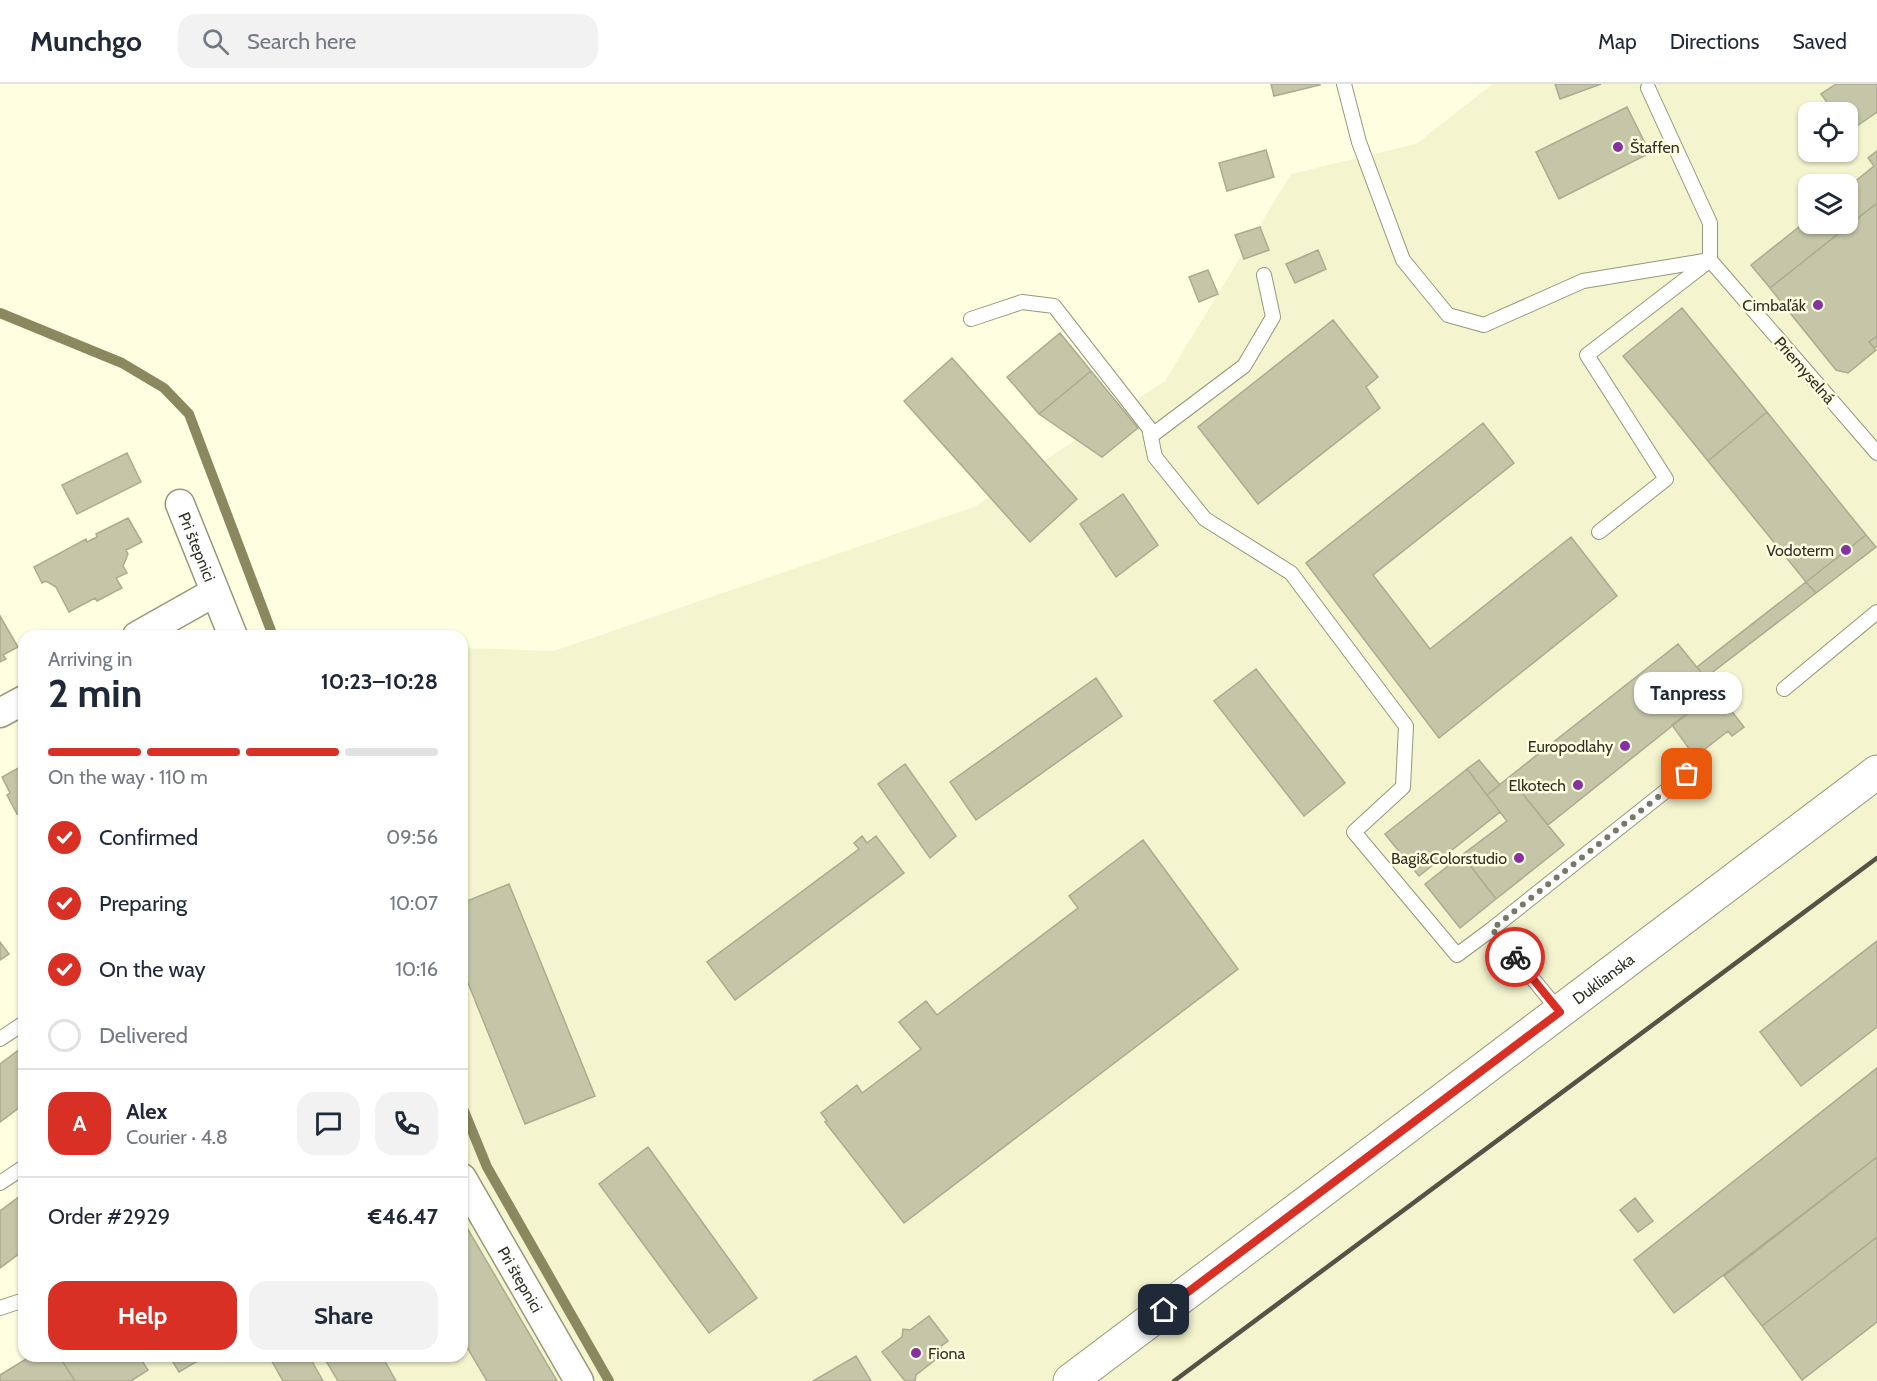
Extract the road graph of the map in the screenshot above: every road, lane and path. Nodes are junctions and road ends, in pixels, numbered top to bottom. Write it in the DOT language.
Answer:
graph roads {
  1 [pos="1344,84"];
  2 [pos="1648,88"];
  3 [pos="1710,260"];
  4 [pos="1264,275"];
  5 [pos="971,319"];
  6 [pos="1151,436"];
  7 [pos="1877,453"];
  8 [pos="180,504"];
  9 [pos="1599,532"];
  10 [pos="215,592"];
  11 [pos="1877,612"];
  12 [pos="148,630"];
  13 [pos="231,630"];
  14 [pos="1784,689"];
  15 [pos="18,703"];
  16 [pos="0,713"];
  17 [pos="1877,772"];
  18 [pos="1687,774"];
  19 [pos="1492,929"];
  20 [pos="1560,1012"];
  21 [pos="18,1027"];
  22 [pos="0,1039"];
  23 [pos="18,1171"];
  24 [pos="0,1183"];
  25 [pos="468,1188"];
  26 [pos="18,1302"];
  27 [pos="0,1308"];
  28 [pos="579,1381"];
  29 [pos="1070,1381"];
  1 -- 3 [label="lane"];
  2 -- 3 [label="lane"];
  3 -- 7 [label="lane, Priemyselná"];
  3 -- 9 [label="lane"];
  4 -- 6 [label="lane"];
  5 -- 6 [label="lane"];
  6 -- 19 [label="lane"];
  8 -- 10 [label="street, Pri štepnici"];
  10 -- 12 [label="street, Pri štepnici"];
  10 -- 13 [label="street, Pri štepnici"];
  11 -- 14 [label="lane"];
  15 -- 16 [label="street"];
  17 -- 20 [label="main road, Duklianska"];
  18 -- 19 [label="lane"];
  19 -- 20 [label="lane"];
  20 -- 29 [label="main road, Duklianska"];
  21 -- 22 [label="lane"];
  23 -- 24 [label="lane"];
  25 -- 28 [label="street, Pri štepnici"];
  26 -- 27 [label="lane"];
}
